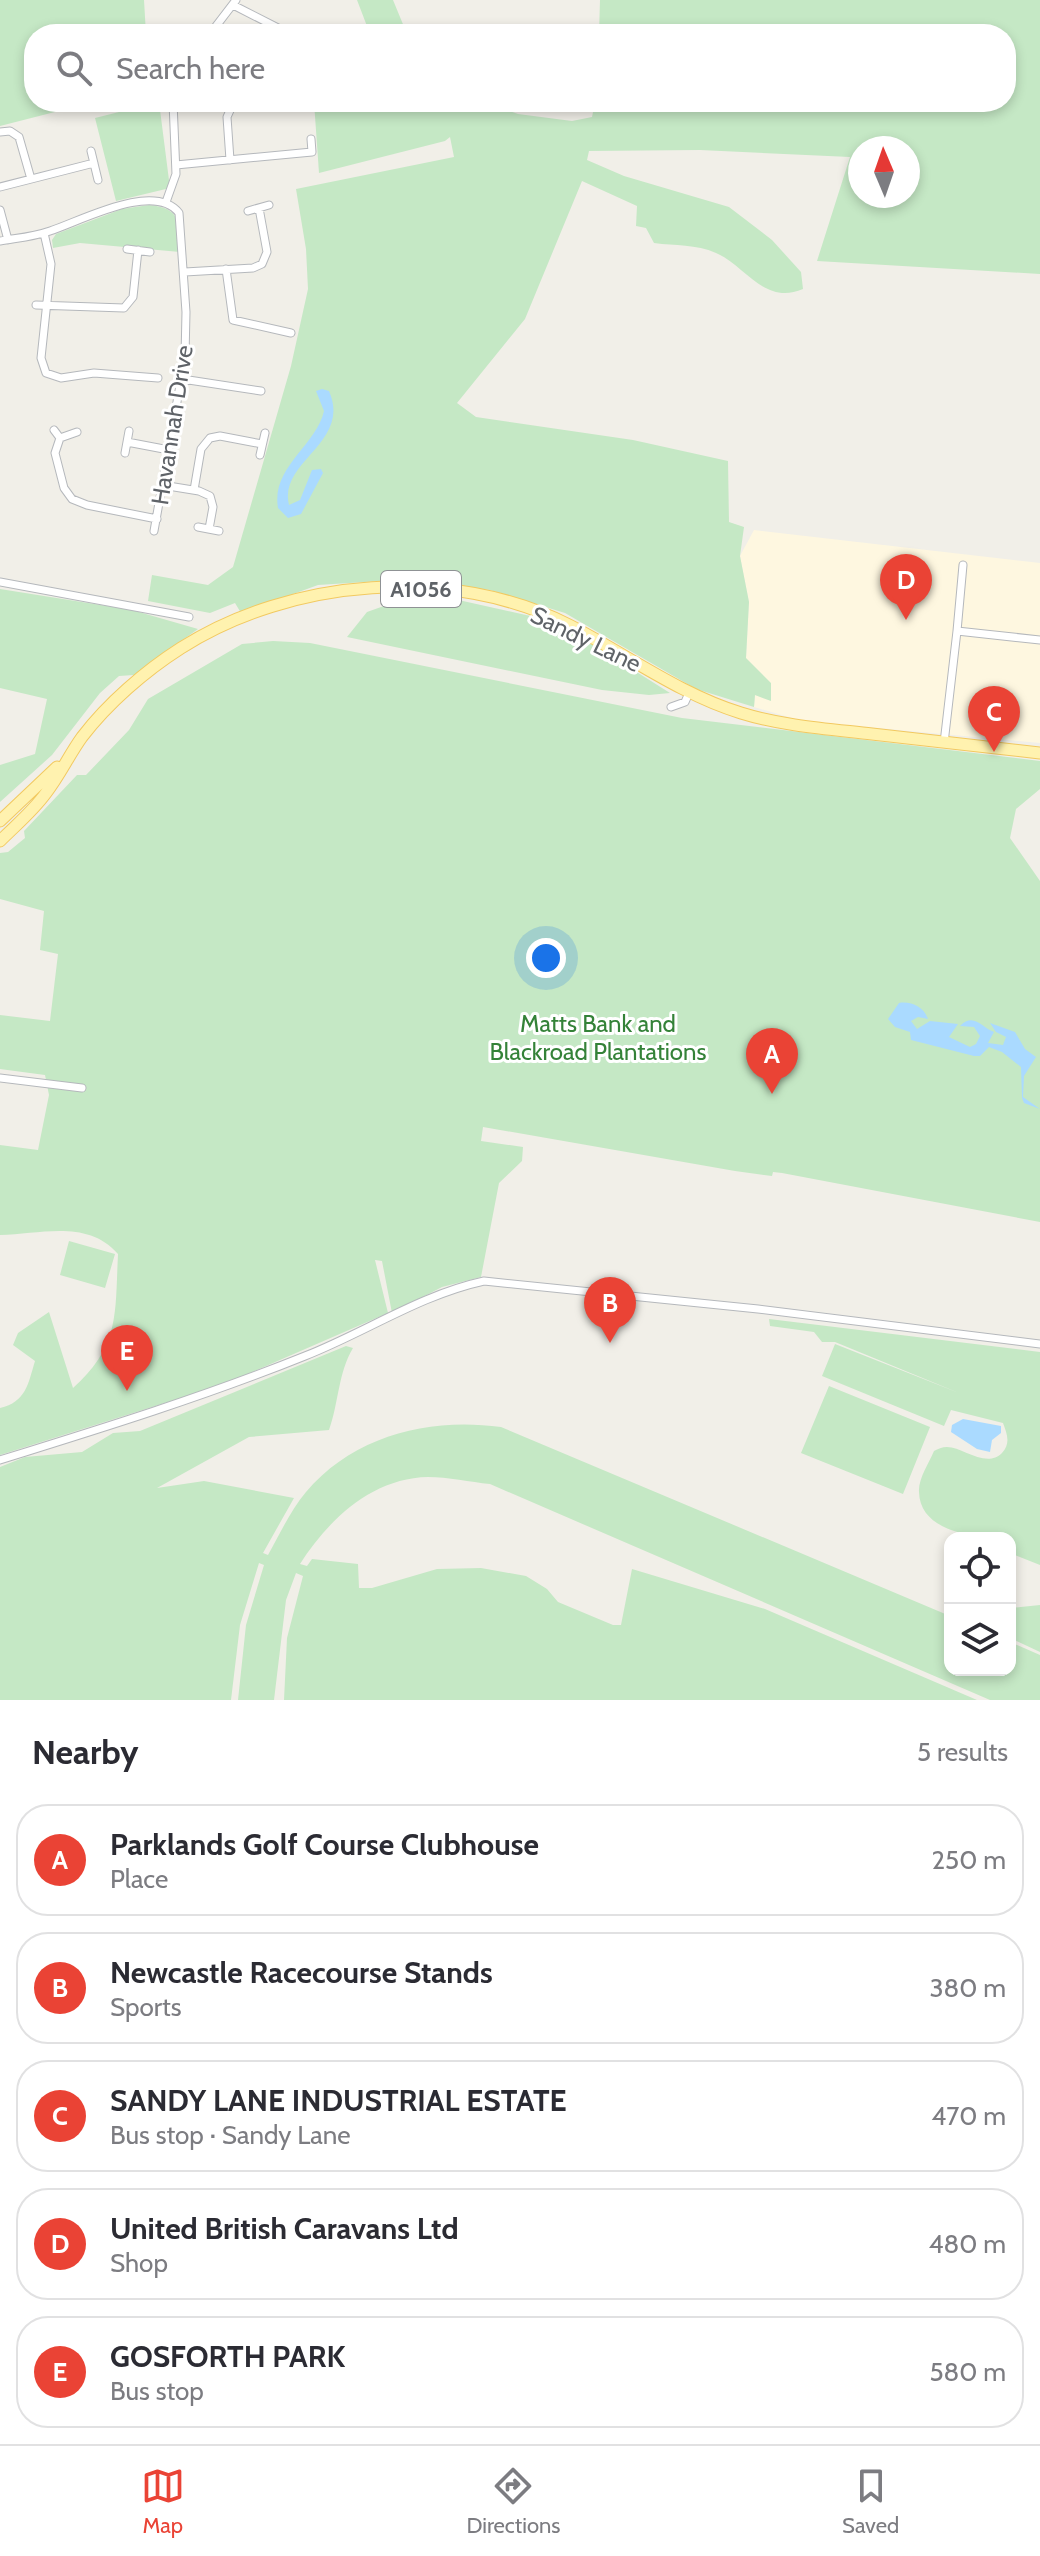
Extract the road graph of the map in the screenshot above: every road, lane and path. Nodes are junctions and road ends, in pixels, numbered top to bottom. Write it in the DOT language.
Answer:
graph roads {
  1 [pos="234,3"];
  2 [pos="218,24"];
  3 [pos="272,24"];
  4 [pos="173,112"];
  5 [pos="228,112"];
  6 [pos="0,132"];
  7 [pos="311,139"];
  8 [pos="91,151"];
  9 [pos="312,152"];
  10 [pos="230,160"];
  11 [pos="94,163"];
  12 [pos="313,163"];
  13 [pos="176,165"];
  14 [pos="31,179"];
  15 [pos="98,180"];
  16 [pos="0,187"];
  17 [pos="166,202"];
  18 [pos="269,205"];
  19 [pos="259,208"];
  20 [pos="0,210"];
  21 [pos="248,211"];
  22 [pos="44,233"];
  23 [pos="4,240"];
  24 [pos="127,249"];
  25 [pos="138,250"];
  26 [pos="150,252"];
  27 [pos="226,269"];
  28 [pos="185,272"];
  29 [pos="48,304"];
  30 [pos="36,305"];
  31 [pos="276,330"];
  32 [pos="291,333"];
  33 [pos="274,341"];
  34 [pos="142,376"];
  35 [pos="158,378"];
  36 [pos="182,379"];
  37 [pos="141,387"];
  38 [pos="245,389"];
  39 [pos="261,391"];
  40 [pos="244,399"];
  41 [pos="54,430"];
  42 [pos="129,431"];
  43 [pos="77,432"];
  44 [pos="265,433"];
  45 [pos="60,438"];
  46 [pos="127,442"];
  47 [pos="262,444"];
  48 [pos="169,450"];
  49 [pos="125,453"];
  50 [pos="260,455"];
  51 [pos="162,485"];
  52 [pos="194,490"];
  53 [pos="157,519"];
  54 [pos="198,527"];
  55 [pos="209,529"];
  56 [pos="154,531"];
  57 [pos="219,531"];
  58 [pos="963,565"];
  59 [pos="0,582"];
  60 [pos="189,617"];
  61 [pos="957,631"];
  62 [pos="1040,640"];
  63 [pos="689,693"];
  64 [pos="671,707"];
  65 [pos="944,743"];
  66 [pos="76,746"];
  67 [pos="1040,753"];
  68 [pos="0,821"];
  69 [pos="0,838"];
  70 [pos="0,1078"];
  71 [pos="82,1088"];
  72 [pos="1040,1344"];
  73 [pos="0,1460"];
  1 -- 2 [label="street"];
  1 -- 3 [label="street"];
  4 -- 13 [label="street"];
  5 -- 10 [label="street"];
  6 -- 14 [label="street"];
  7 -- 9 [label="street"];
  8 -- 11 [label="street"];
  9 -- 10 [label="street"];
  9 -- 12 [label="street"];
  10 -- 13 [label="street"];
  11 -- 14 [label="street"];
  11 -- 15 [label="street"];
  13 -- 17 [label="street"];
  14 -- 16 [label="street"];
  17 -- 22 [label="street"];
  17 -- 28 [label="street, Havannah Drive"];
  18 -- 19 [label="street"];
  19 -- 21 [label="street"];
  19 -- 27 [label="street"];
  20 -- 23 [label="street"];
  22 -- 23 [label="street"];
  22 -- 29 [label="street"];
  24 -- 25 [label="street"];
  25 -- 26 [label="street"];
  25 -- 29 [label="street"];
  27 -- 28 [label="street"];
  27 -- 31 [label="street"];
  28 -- 36 [label="street, Havannah Drive"];
  29 -- 30 [label="street"];
  29 -- 34 [label="street"];
  31 -- 32 [label="street"];
  31 -- 33 [label="street"];
  34 -- 35 [label="street"];
  34 -- 37 [label="street"];
  36 -- 38 [label="street"];
  36 -- 48 [label="street, Havannah Drive"];
  38 -- 39 [label="street"];
  38 -- 40 [label="street"];
  41 -- 45 [label="street"];
  42 -- 46 [label="street"];
  43 -- 45 [label="street"];
  44 -- 47 [label="street"];
  45 -- 53 [label="street"];
  46 -- 48 [label="street"];
  46 -- 49 [label="street"];
  47 -- 50 [label="street"];
  47 -- 52 [label="street"];
  48 -- 51 [label="street, Havannah Drive"];
  51 -- 52 [label="street"];
  51 -- 53 [label="street, Havannah Drive"];
  52 -- 55 [label="street"];
  53 -- 56 [label="street, Havannah Drive"];
  54 -- 55 [label="street"];
  55 -- 57 [label="street"];
  58 -- 61 [label="street"];
  59 -- 60 [label="street"];
  61 -- 62 [label="street"];
  61 -- 65 [label="street"];
  63 -- 64 [label="street"];
  63 -- 65 [label="main road, Sandy Lane / A1056"];
  63 -- 66 [label="main road, Sandy Lane / A1056"];
  65 -- 67 [label="main road, Sandy Lane / A1056"];
  66 -- 68 [label="main road, Sandy Lane / A1056"];
  66 -- 69 [label="main road, Sandy Lane / A1056"];
  70 -- 71 [label="street"];
  72 -- 73 [label="street"];
}
